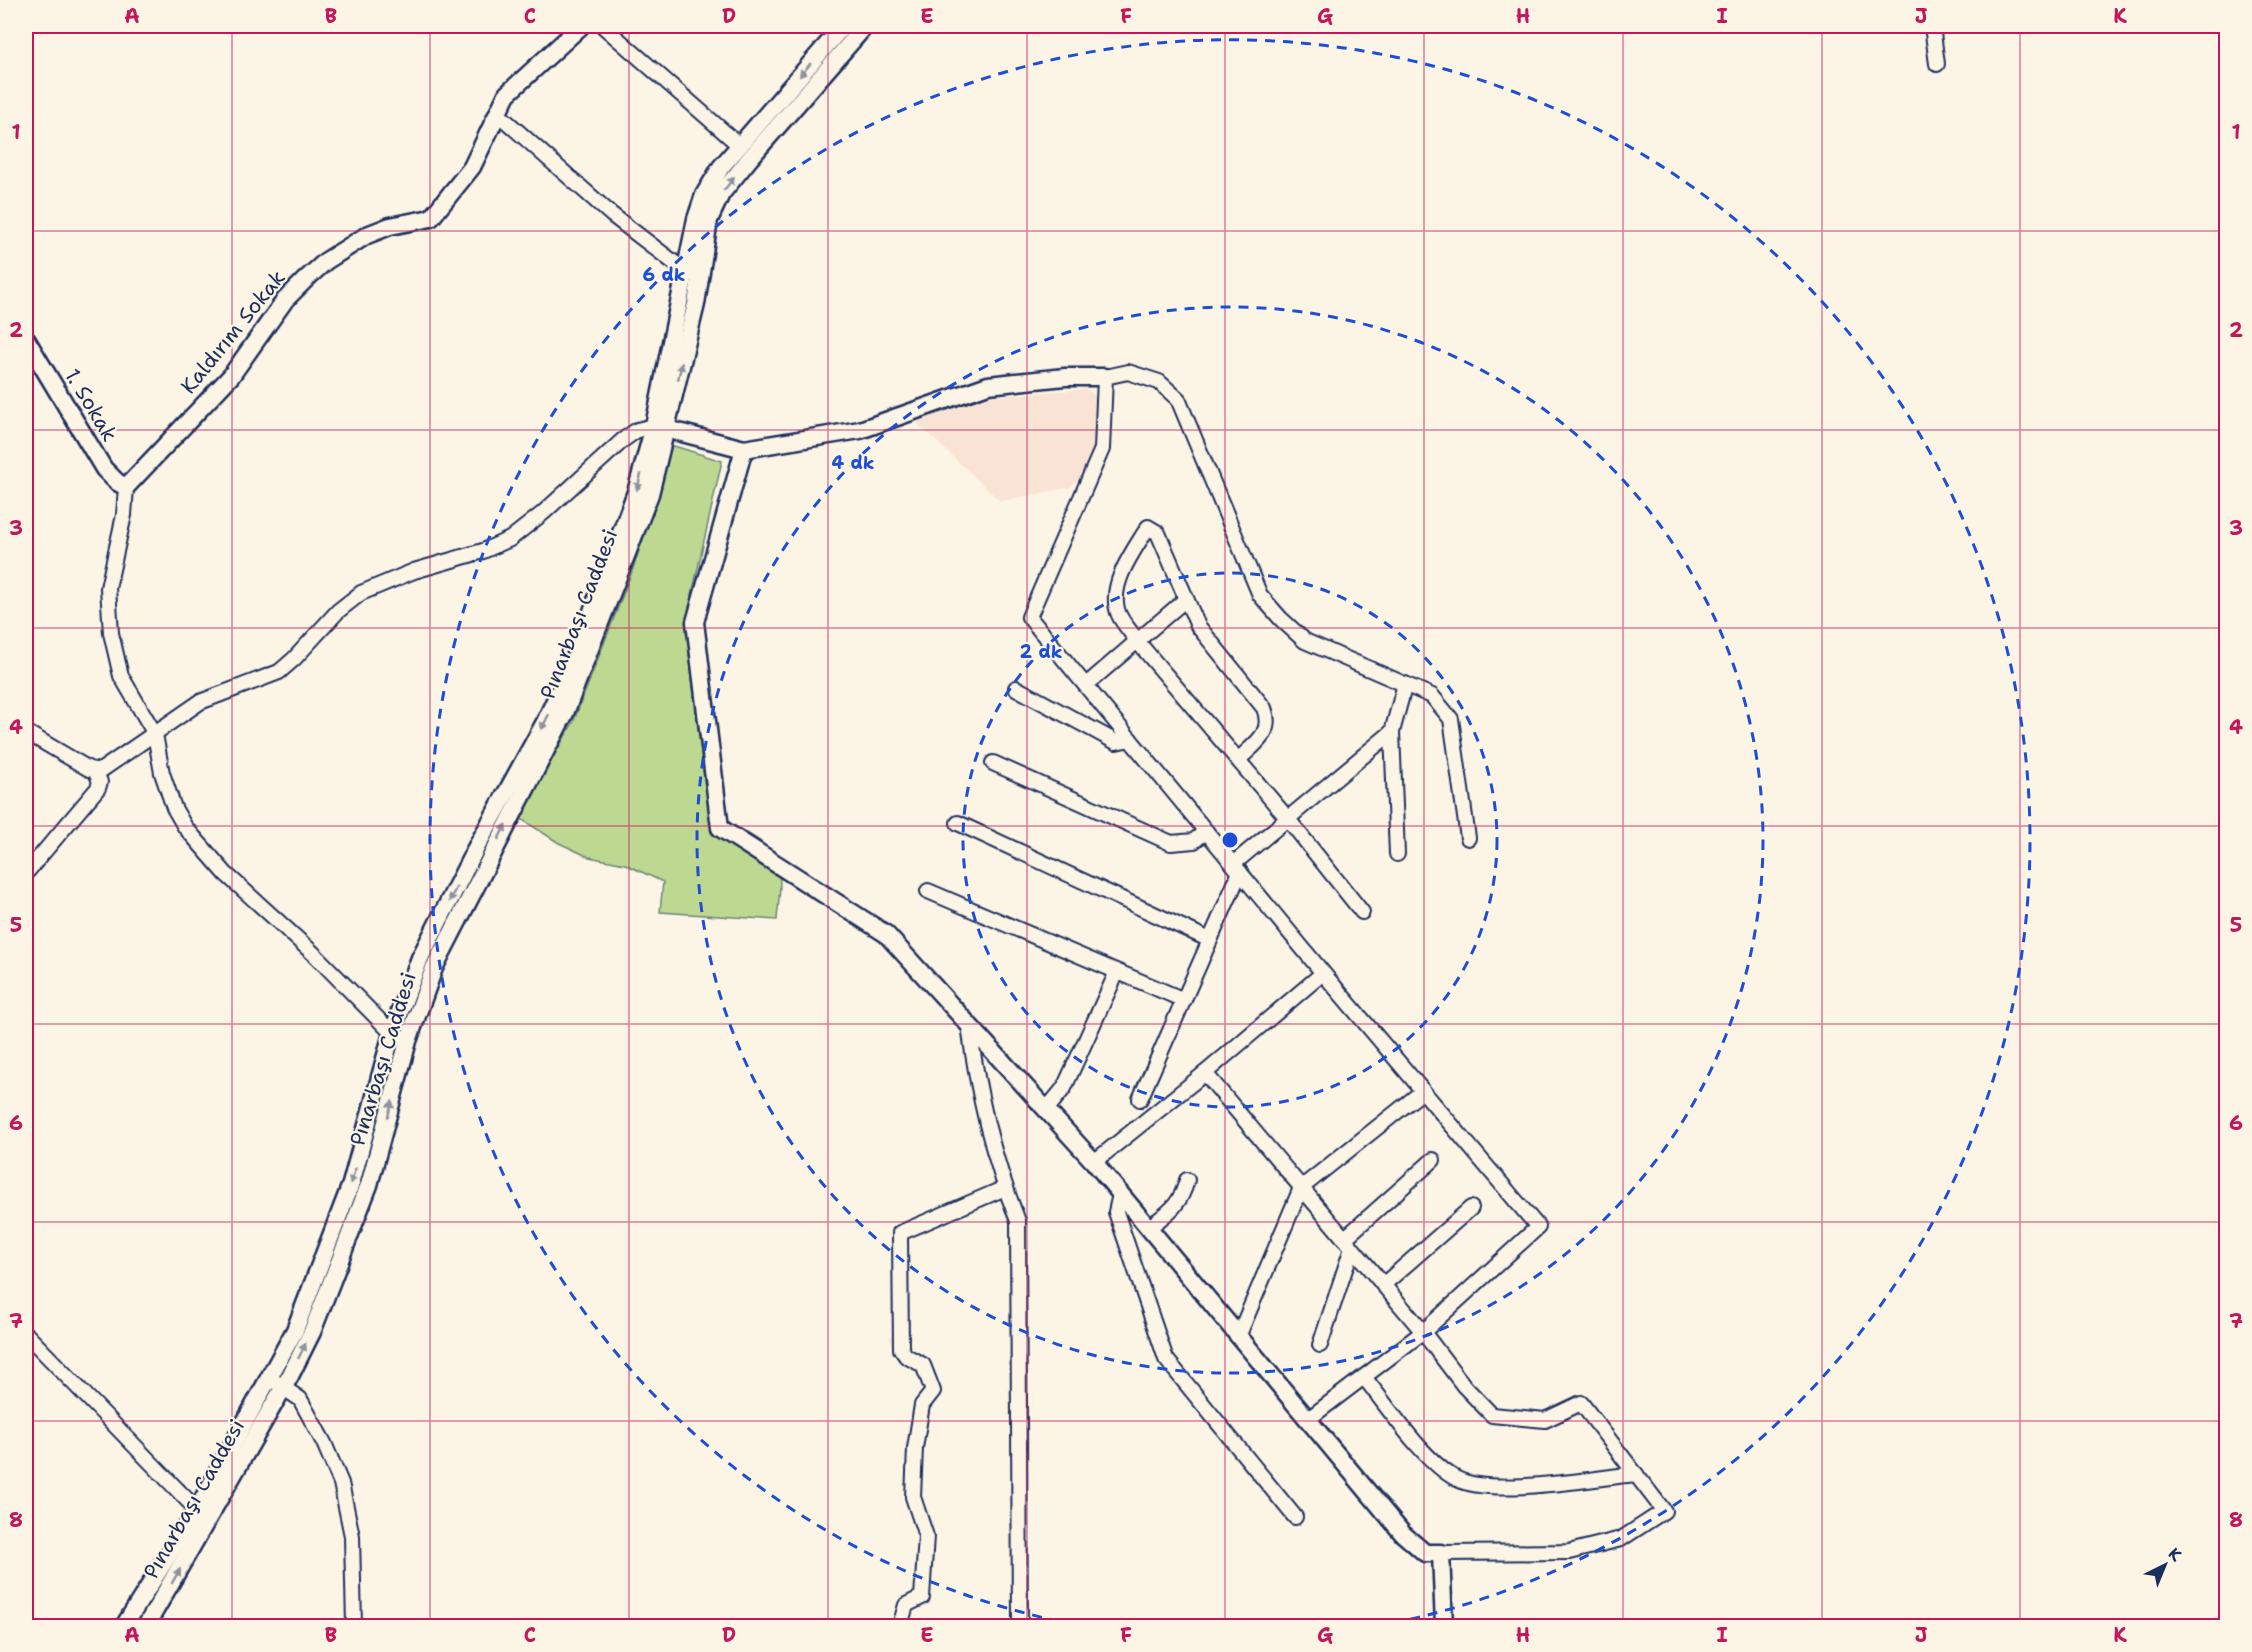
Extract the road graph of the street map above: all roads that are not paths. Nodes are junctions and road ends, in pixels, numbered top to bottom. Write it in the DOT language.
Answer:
graph roads {
  1 [pos="581,26"];
  2 [pos="603,26"];
  3 [pos="843,26"];
  4 [pos="865,26"];
  5 [pos="1932,26"];
  6 [pos="1937,64"];
  7 [pos="497,113"];
  8 [pos="739,145"];
  9 [pos="693,273"];
  10 [pos="26,339"];
  11 [pos="1105,377"];
  12 [pos="660,427"];
  13 [pos="744,449"];
  14 [pos="126,487"];
  15 [pos="1186,599"];
  16 [pos="1137,641"];
  17 [pos="1405,684"];
  18 [pos="1086,685"];
  19 [pos="1016,688"];
  20 [pos="26,732"];
  21 [pos="1392,732"];
  22 [pos="155,734"];
  23 [pos="1130,739"];
  24 [pos="1238,760"];
  25 [pos="993,763"];
  26 [pos="96,772"];
  27 [pos="1288,819"];
  28 [pos="958,823"];
  29 [pos="1206,831"];
  30 [pos="1468,838"];
  31 [pos="1397,854"];
  32 [pos="1236,868"];
  33 [pos="26,873"];
  34 [pos="928,891"];
  35 [pos="1362,912"];
  36 [pos="1210,940"];
  37 [pos="1117,972"];
  38 [pos="1323,973"];
  39 [pos="1184,1000"];
  40 [pos="969,1025"];
  41 [pos="392,1034"];
  42 [pos="408,1041"];
  43 [pos="1205,1073"];
  44 [pos="1423,1091"];
  45 [pos="1140,1099"];
  46 [pos="1046,1110"];
  47 [pos="1433,1160"];
  48 [pos="1094,1162"];
  49 [pos="1187,1180"];
  50 [pos="1005,1188"];
  51 [pos="1301,1188"];
  52 [pos="1120,1194"];
  53 [pos="1471,1208"];
  54 [pos="1148,1228"];
  55 [pos="1348,1243"];
  56 [pos="1383,1285"];
  57 [pos="1423,1332"];
  58 [pos="26,1334"];
  59 [pos="1238,1337"];
  60 [pos="1320,1345"];
  61 [pos="1364,1377"];
  62 [pos="277,1384"];
  63 [pos="1307,1420"];
  64 [pos="1636,1474"];
  65 [pos="197,1510"];
  66 [pos="1295,1517"];
  67 [pos="1441,1553"];
  68 [pos="124,1626"];
  69 [pos="146,1626"];
  70 [pos="354,1626"];
  71 [pos="900,1626"];
  72 [pos="1020,1626"];
  73 [pos="1444,1626"];
  1 -- 7 [label="street, Kaldırım Sokak"];
  2 -- 8 [label="street"];
  3 -- 8 [label="street, one-way"];
  9 -- 4 [label="street, one-way"];
  5 -- 6 [label="street"];
  7 -- 9 [label="street"];
  7 -- 14 [label="street, Kaldırım Sokak"];
  8 -- 9 [label="street"];
  9 -- 12 [label="street"];
  10 -- 14 [label="street, 1. Sokak"];
  11 -- 13 [label="street"];
  11 -- 17 [label="street"];
  11 -- 18 [label="street"];
  12 -- 13 [label="street"];
  12 -- 22 [label="street"];
  12 -- 41 [label="street, one-way"];
  42 -- 12 [label="street, Pınarbaşı Caddesi, one-way"];
  13 -- 40 [label="street"];
  14 -- 22 [label="street"];
  15 -- 16 [label="street"];
  15 -- 16 [label="street"];
  15 -- 24 [label="street"];
  16 -- 18 [label="street"];
  16 -- 24 [label="street"];
  17 -- 21 [label="street"];
  17 -- 30 [label="street"];
  18 -- 23 [label="street"];
  19 -- 23 [label="street"];
  20 -- 26 [label="street"];
  21 -- 27 [label="street"];
  21 -- 31 [label="street"];
  22 -- 26 [label="street"];
  22 -- 41 [label="street"];
  23 -- 29 [label="street"];
  24 -- 27 [label="street"];
  25 -- 29 [label="street"];
  26 -- 33 [label="street"];
  27 -- 32 [label="street"];
  27 -- 35 [label="street"];
  28 -- 36 [label="street"];
  29 -- 32 [label="street"];
  32 -- 36 [label="street"];
  32 -- 38 [label="street"];
  34 -- 37 [label="street"];
  36 -- 39 [label="street"];
  37 -- 39 [label="street"];
  37 -- 46 [label="street"];
  38 -- 43 [label="street"];
  38 -- 44 [label="street"];
  39 -- 45 [label="street"];
  40 -- 46 [label="street"];
  40 -- 50 [label="street"];
  41 -- 42 [label="street"];
  41 -- 62 [label="street, one-way"];
  62 -- 42 [label="street, Pınarbaşı Caddesi, one-way"];
  43 -- 48 [label="street"];
  43 -- 51 [label="street"];
  44 -- 51 [label="street"];
  44 -- 57 [label="street"];
  46 -- 48 [label="street"];
  47 -- 55 [label="street"];
  48 -- 52 [label="street"];
  49 -- 54 [label="street"];
  50 -- 71 [label="street"];
  50 -- 72 [label="street"];
  51 -- 55 [label="street"];
  51 -- 59 [label="street"];
  52 -- 54 [label="street"];
  52 -- 66 [label="street"];
  53 -- 56 [label="street"];
  54 -- 59 [label="street"];
  55 -- 56 [label="street"];
  55 -- 60 [label="street"];
  56 -- 57 [label="street"];
  57 -- 61 [label="street"];
  57 -- 64 [label="street"];
  58 -- 65 [label="street"];
  59 -- 63 [label="street"];
  61 -- 63 [label="street"];
  61 -- 64 [label="street"];
  62 -- 65 [label="street"];
  69 -- 62 [label="street, Pınarbaşı Caddesi, one-way"];
  62 -- 70 [label="street"];
  63 -- 67 [label="street"];
  64 -- 67 [label="street"];
  65 -- 68 [label="street"];
  67 -- 73 [label="street"];
}
